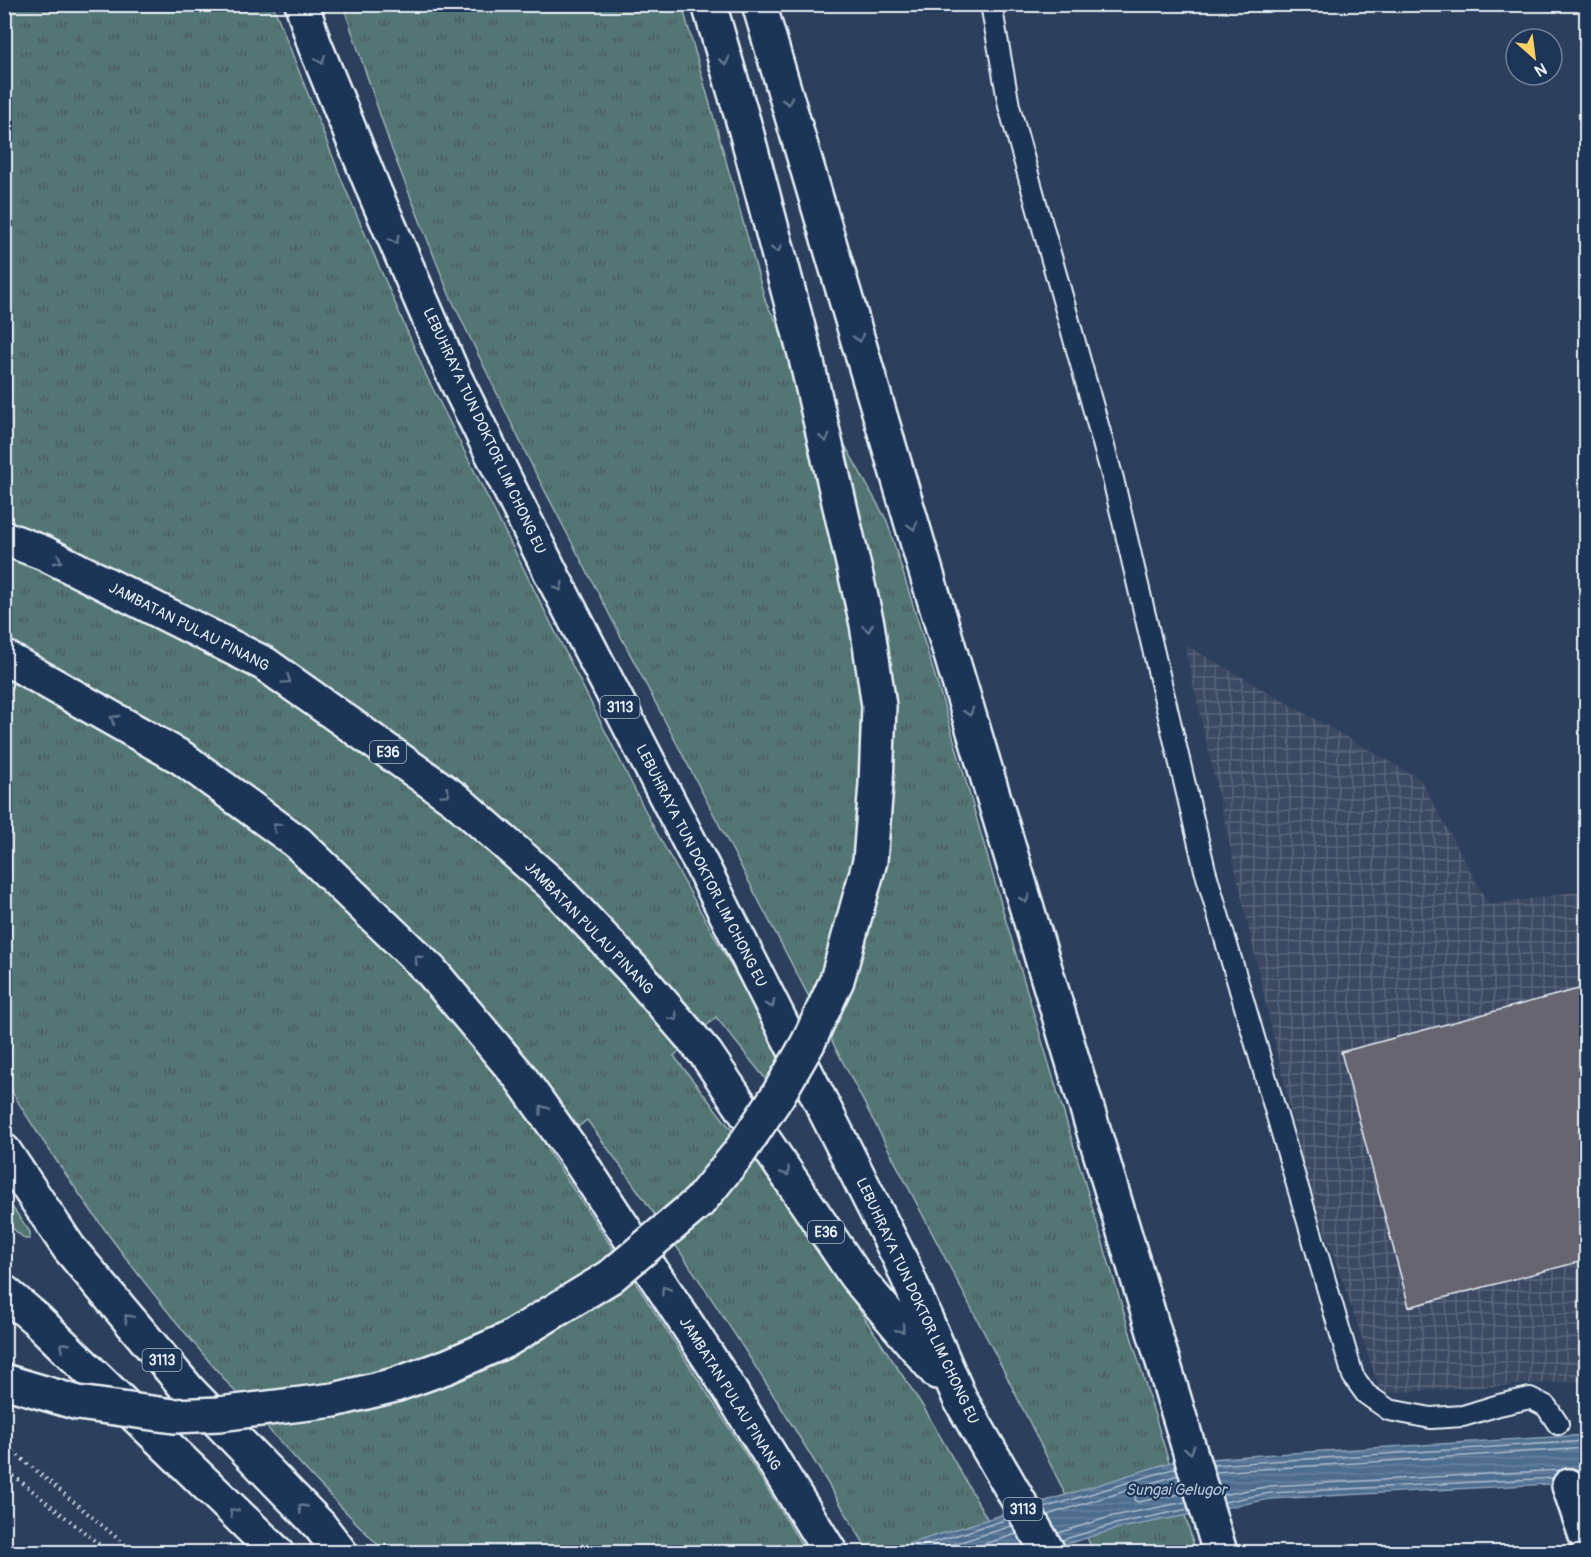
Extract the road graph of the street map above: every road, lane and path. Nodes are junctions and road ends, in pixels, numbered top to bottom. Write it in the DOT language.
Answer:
graph roads {
  1 [pos="302,4"];
  2 [pos="709,4"];
  3 [pos="759,4"];
  4 [pos="991,4"];
  5 [pos="4,538"];
  6 [pos="4,657"];
  7 [pos="4,1151"];
  8 [pos="4,1292"];
  9 [pos="4,1381"];
  10 [pos="960,1399"];
  11 [pos="1558,1424"];
  12 [pos="4,1444"];
  13 [pos="4,1468"];
  14 [pos="1569,1485"];
  15 [pos="1587,1536"];
  16 [pos="109,1552"];
  17 [pos="134,1552"];
  18 [pos="276,1552"];
  19 [pos="340,1552"];
  20 [pos="830,1552"];
  21 [pos="1048,1552"];
  22 [pos="1220,1552"];
  1 -- 10 [label="main road, LEBUHRAYA TUN DOKTOR LIM CHONG EU / 3113, one-way"];
  2 -- 9 [label="main road, one-way, bridge"];
  3 -- 22 [label="main road, one-way"];
  4 -- 11 [label="lane"];
  5 -- 10 [label="main road, JAMBATAN PULAU PINANG / E36, one-way"];
  20 -- 6 [label="main road, JAMBATAN PULAU PINANG, one-way"];
  19 -- 7 [label="main road, 3113, one-way"];
  18 -- 8 [label="main road, one-way"];
  10 -- 21 [label="main road, LEBUHRAYA TUN DOKTOR LIM CHONG EU / 3113"];
  12 -- 17 [label="path"];
  13 -- 16 [label="path"];
  14 -- 15 [label="main road"];
}
